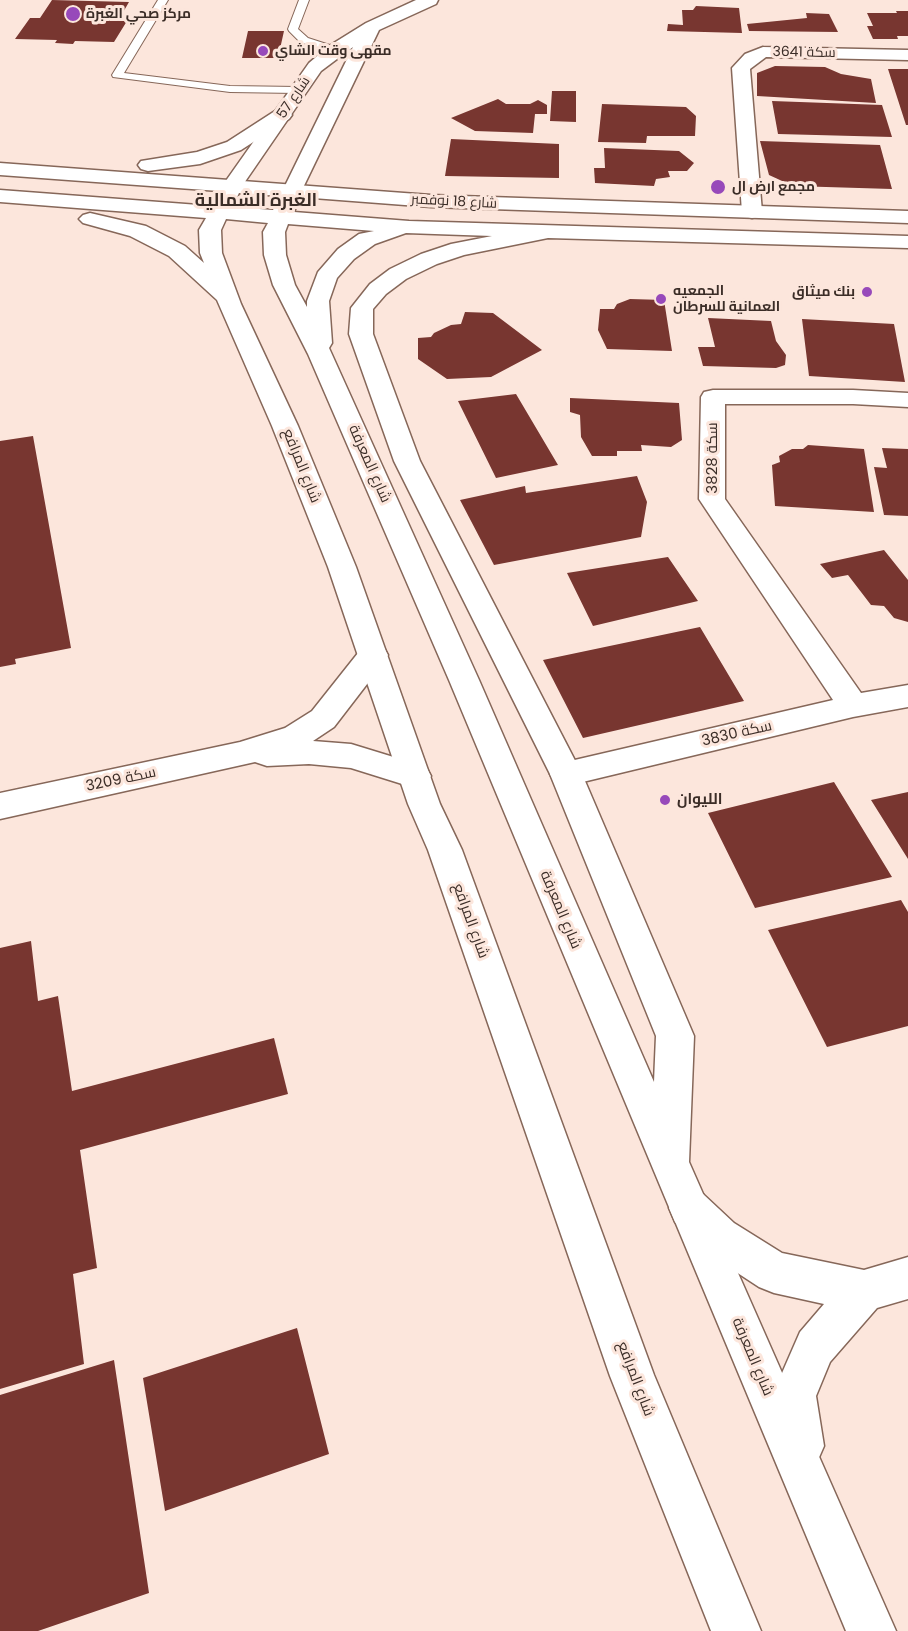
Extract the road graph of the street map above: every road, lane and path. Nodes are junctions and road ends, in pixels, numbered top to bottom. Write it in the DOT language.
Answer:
graph roads {
  1 [pos="163,0"];
  2 [pos="304,0"];
  3 [pos="430,0"];
  4 [pos="372,27"];
  5 [pos="335,50"];
  6 [pos="908,55"];
  7 [pos="297,90"];
  8 [pos="282,115"];
  9 [pos="0,168"];
  10 [pos="57,173"];
  11 [pos="0,196"];
  12 [pos="225,200"];
  13 [pos="0,201"];
  14 [pos="286,204"];
  15 [pos="752,212"];
  16 [pos="908,217"];
  17 [pos="409,227"];
  18 [pos="544,232"];
  19 [pos="908,242"];
  20 [pos="230,304"];
  21 [pos="320,354"];
  22 [pos="908,400"];
  23 [pos="373,655"];
  24 [pos="908,696"];
  25 [pos="853,706"];
  26 [pos="242,754"];
  27 [pos="566,774"];
  28 [pos="415,776"];
  29 [pos="0,806"];
  30 [pos="671,1169"];
  31 [pos="688,1207"];
  32 [pos="908,1278"];
  33 [pos="864,1291"];
  34 [pos="805,1480"];
  35 [pos="736,1631"];
  36 [pos="871,1631"];
  1 -- 7 [label="lane"];
  2 -- 5 [label="lane"];
  3 -- 4 [label="main road, شارع 57"];
  4 -- 5 [label="main road, شارع 57"];
  4 -- 14 [label="main road"];
  5 -- 7 [label="main road, شارع 57"];
  6 -- 15 [label="main road, سكة 3641"];
  7 -- 8 [label="main road, شارع 57"];
  8 -- 10 [label="main road"];
  8 -- 12 [label="main road, شارع 57"];
  9 -- 10 [label="main road, شارع 18 نوفمبر"];
  10 -- 12 [label="main road, شارع 18 نوفمبر"];
  11 -- 12 [label="main road, شارع 18 نوفمبر"];
  12 -- 14 [label="main road, شارع 18 نوفمبر"];
  12 -- 14 [label="main road, شارع 18 نوفمبر"];
  12 -- 20 [label="main road, شارع المرافع"];
  13 -- 20 [label="main road"];
  14 -- 15 [label="main road, شارع 18 نوفمبر"];
  14 -- 17 [label="main road, شارع 18 نوفمبر"];
  14 -- 21 [label="main road, شارع المعرفة"];
  15 -- 16 [label="main road, شارع 18 نوفمبر"];
  17 -- 18 [label="main road, شارع 18 نوفمبر"];
  17 -- 21 [label="main road"];
  18 -- 19 [label="main road, شارع 18 نوفمبر"];
  18 -- 27 [label="main road"];
  20 -- 23 [label="main road, شارع المرافع"];
  21 -- 30 [label="main road, شارع المعرفة"];
  22 -- 25 [label="main road, سكة 3828"];
  23 -- 26 [label="main road, سكة 3209"];
  23 -- 28 [label="main road, شارع المرافع"];
  24 -- 25 [label="main road, سكة 3830"];
  25 -- 27 [label="main road, سكة 3830"];
  26 -- 28 [label="main road, سكة 3209"];
  26 -- 29 [label="main road, سكة 3209"];
  27 -- 30 [label="main road"];
  28 -- 35 [label="main road, شارع المرافع"];
  30 -- 31 [label="main road, شارع المعرفة"];
  31 -- 33 [label="main road"];
  31 -- 34 [label="main road, شارع المعرفة"];
  32 -- 33 [label="main road"];
  33 -- 34 [label="main road"];
  34 -- 36 [label="main road, شارع المعرفة"];
}
